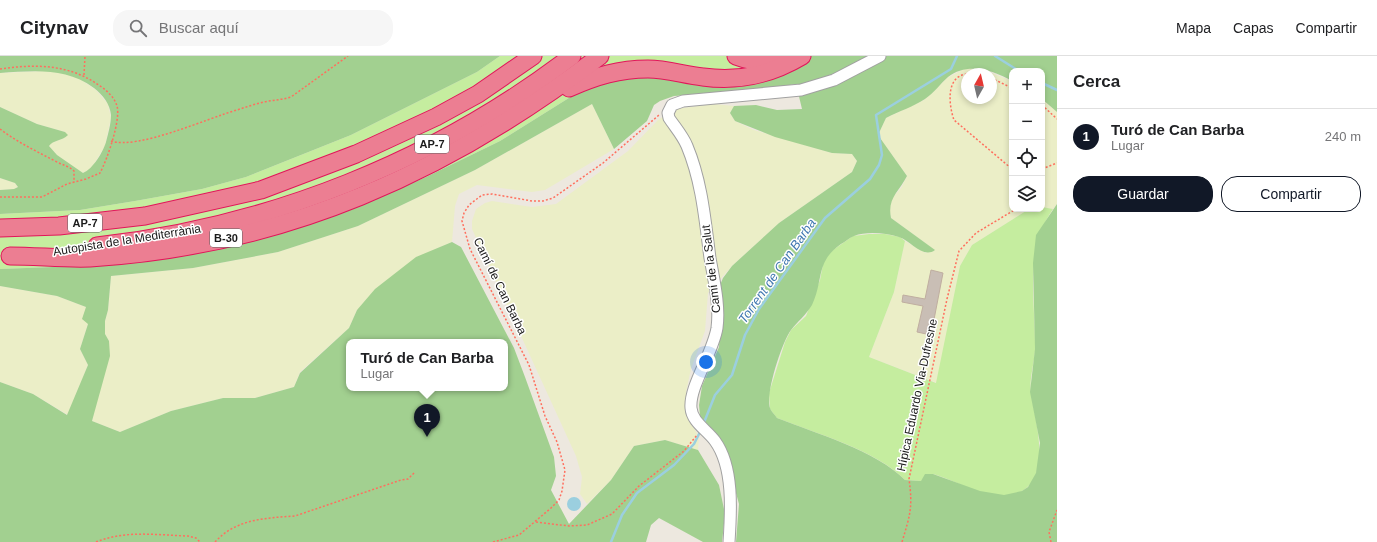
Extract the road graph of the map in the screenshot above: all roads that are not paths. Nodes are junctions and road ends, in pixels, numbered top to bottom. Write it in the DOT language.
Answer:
graph roads {
  1 [pos="533,56"];
  2 [pos="572,56"];
  3 [pos="600,56"];
  4 [pos="736,56"];
  5 [pos="791,56"];
  6 [pos="802,56"];
  7 [pos="880,56"];
  8 [pos="538,101"];
  9 [pos="0,228"];
  10 [pos="5,256"];
  11 [pos="729,542"];
  1 -- 9 [label="highway, Autopista de la Mediterrània / AP-7"];
  2 -- 10 [label="highway, Autopista de la Mediterrània / AP-7"];
  3 -- 8 [label="highway, B-30"];
  4 -- 5 [label="highway"];
  6 -- 8 [label="highway"];
  7 -- 11 [label="street, Camí de la Salut"];
  8 -- 10 [label="highway, B-30"];
}
